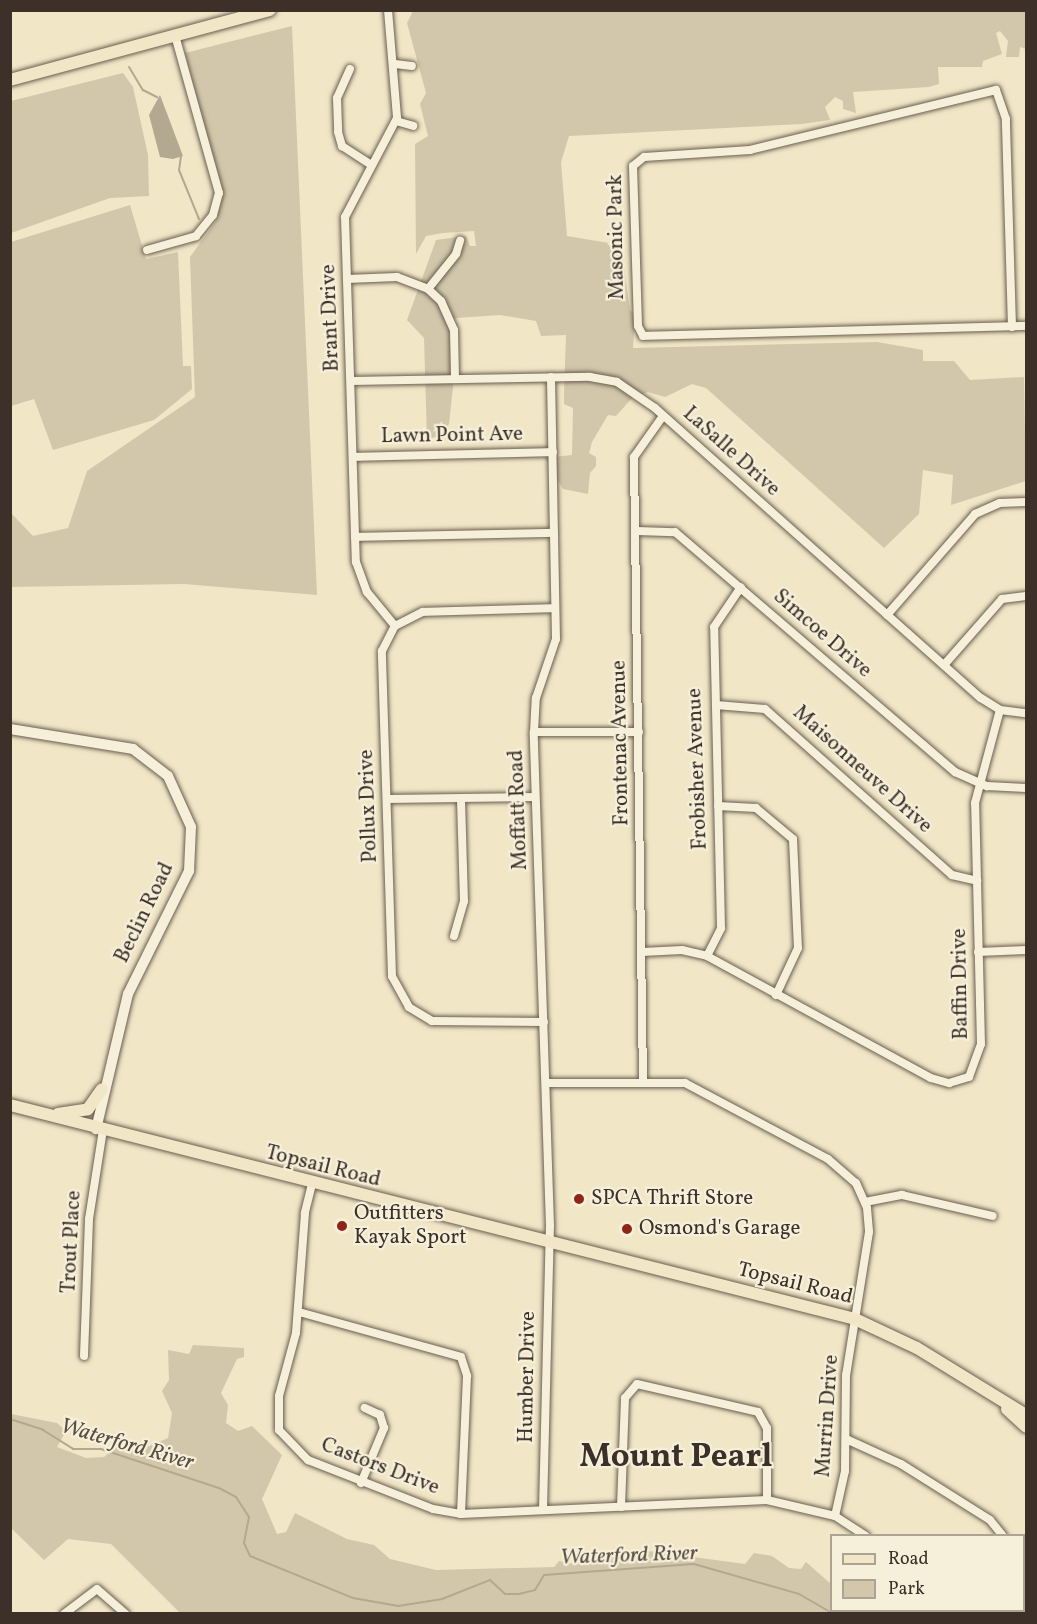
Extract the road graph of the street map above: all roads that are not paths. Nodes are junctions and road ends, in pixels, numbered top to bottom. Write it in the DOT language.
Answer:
graph roads {
  1 [pos="270,10"];
  2 [pos="388,10"];
  3 [pos="175,35"];
  4 [pos="395,64"];
  5 [pos="412,66"];
  6 [pos="350,69"];
  7 [pos="10,80"];
  8 [pos="396,121"];
  9 [pos="412,126"];
  10 [pos="370,164"];
  11 [pos="460,241"];
  12 [pos="147,250"];
  13 [pos="347,279"];
  14 [pos="428,289"];
  15 [pos="1026,326"];
  16 [pos="1012,327"];
  17 [pos="551,377"];
  18 [pos="455,379"];
  19 [pos="351,381"];
  20 [pos="663,416"];
  21 [pos="553,452"];
  22 [pos="353,457"];
  23 [pos="1026,502"];
  24 [pos="637,531"];
  25 [pos="554,533"];
  26 [pos="355,537"];
  27 [pos="741,587"];
  28 [pos="1026,596"];
  29 [pos="555,608"];
  30 [pos="887,615"];
  31 [pos="395,626"];
  32 [pos="944,665"];
  33 [pos="716,705"];
  34 [pos="1000,710"];
  35 [pos="1026,713"];
  36 [pos="10,729"];
  37 [pos="534,732"];
  38 [pos="639,732"];
  39 [pos="977,783"];
  40 [pos="1026,788"];
  41 [pos="536,797"];
  42 [pos="461,798"];
  43 [pos="387,799"];
  44 [pos="718,806"];
  45 [pos="977,881"];
  46 [pos="454,936"];
  47 [pos="1026,950"];
  48 [pos="642,952"];
  49 [pos="978,952"];
  50 [pos="707,957"];
  51 [pos="776,994"];
  52 [pos="544,1022"];
  53 [pos="643,1081"];
  54 [pos="546,1083"];
  55 [pos="102,1089"];
  56 [pos="10,1105"];
  57 [pos="50,1115"];
  58 [pos="100,1129"];
  59 [pos="312,1184"];
  60 [pos="865,1202"];
  61 [pos="993,1216"];
  62 [pos="549,1245"];
  63 [pos="299,1312"];
  64 [pos="855,1319"];
  65 [pos="84,1356"];
  66 [pos="1005,1405"];
  67 [pos="365,1408"];
  68 [pos="1026,1411"];
  69 [pos="1026,1415"];
  70 [pos="1026,1427"];
  71 [pos="846,1439"];
  72 [pos="361,1484"];
  73 [pos="768,1500"];
  74 [pos="621,1507"];
  75 [pos="543,1510"];
  76 [pos="461,1514"];
  77 [pos="835,1516"];
  78 [pos="864,1534"];
  79 [pos="1001,1534"];
  80 [pos="64,1614"];
  81 [pos="126,1614"];
  1 -- 3 [label="main road"];
  2 -- 4 [label="street"];
  3 -- 7 [label="main road"];
  3 -- 12 [label="street"];
  4 -- 5 [label="street"];
  4 -- 8 [label="street"];
  6 -- 10 [label="street"];
  8 -- 9 [label="street"];
  8 -- 10 [label="street, Brant Drive"];
  10 -- 13 [label="street, Brant Drive"];
  11 -- 14 [label="street"];
  13 -- 14 [label="street"];
  13 -- 19 [label="street, Brant Drive"];
  14 -- 18 [label="street"];
  15 -- 16 [label="street, Masonic Park"];
  16 -- 16 [label="street, Masonic Park"];
  17 -- 18 [label="street, LaSalle Drive"];
  17 -- 20 [label="street, LaSalle Drive"];
  17 -- 21 [label="street, Moffatt Road"];
  18 -- 19 [label="street, LaSalle Drive"];
  19 -- 22 [label="street, Brant Drive"];
  20 -- 24 [label="street, Frontenac Avenue"];
  20 -- 30 [label="street, LaSalle Drive"];
  21 -- 22 [label="street, Lawn Point Ave"];
  21 -- 25 [label="street, Moffatt Road"];
  22 -- 26 [label="street, Brant Drive"];
  23 -- 30 [label="street"];
  24 -- 27 [label="street, Simcoe Drive"];
  24 -- 38 [label="street, Frontenac Avenue"];
  25 -- 26 [label="street"];
  25 -- 29 [label="street, Moffatt Road"];
  26 -- 31 [label="street, Brant Drive"];
  27 -- 33 [label="street, Frobisher Avenue"];
  27 -- 39 [label="street, Simcoe Drive"];
  28 -- 32 [label="street"];
  29 -- 31 [label="street"];
  29 -- 37 [label="street, Moffatt Road"];
  30 -- 32 [label="street, LaSalle Drive"];
  31 -- 43 [label="street, Pollux Drive"];
  32 -- 34 [label="street, LaSalle Drive"];
  33 -- 44 [label="street, Frobisher Avenue"];
  33 -- 45 [label="street, Maisonneuve Drive"];
  34 -- 35 [label="street"];
  34 -- 39 [label="street, Baffin Drive"];
  36 -- 55 [label="street, Beclin Road"];
  37 -- 38 [label="street"];
  37 -- 41 [label="street, Moffatt Road"];
  38 -- 48 [label="street, Frontenac Avenue"];
  39 -- 40 [label="street"];
  39 -- 45 [label="street, Baffin Drive"];
  41 -- 42 [label="street"];
  41 -- 52 [label="street, Moffatt Road"];
  42 -- 43 [label="street"];
  42 -- 46 [label="street"];
  43 -- 52 [label="street, Pollux Drive"];
  44 -- 50 [label="street, Frobisher Avenue"];
  44 -- 51 [label="street"];
  45 -- 49 [label="street, Baffin Drive"];
  47 -- 49 [label="street"];
  48 -- 50 [label="street, Baffin Drive"];
  48 -- 53 [label="street, Frontenac Avenue"];
  49 -- 51 [label="street, Baffin Drive"];
  50 -- 51 [label="street, Baffin Drive"];
  52 -- 54 [label="street, Moffatt Road"];
  53 -- 54 [label="street"];
  53 -- 60 [label="street"];
  54 -- 62 [label="street, Moffatt Road"];
  55 -- 57 [label="main road"];
  55 -- 58 [label="street, Beclin Road"];
  56 -- 57 [label="main road, Topsail Road"];
  57 -- 58 [label="main road, Topsail Road"];
  58 -- 59 [label="main road, Topsail Road"];
  58 -- 65 [label="street, Trout Place"];
  59 -- 62 [label="main road, Topsail Road"];
  59 -- 63 [label="street, Castors Drive"];
  60 -- 61 [label="street"];
  60 -- 64 [label="street, Murrin Drive"];
  62 -- 64 [label="main road, Topsail Road"];
  62 -- 75 [label="street, Humber Drive"];
  63 -- 72 [label="street, Castors Drive"];
  63 -- 76 [label="street"];
  64 -- 66 [label="main road, Topsail Road"];
  64 -- 71 [label="street, Murrin Drive"];
  66 -- 68 [label="main road"];
  66 -- 69 [label="main road, Topsail Road"];
  66 -- 70 [label="main road"];
  67 -- 72 [label="street"];
  71 -- 77 [label="street, Murrin Drive"];
  71 -- 79 [label="street"];
  72 -- 76 [label="street, Castors Drive"];
  73 -- 74 [label="street, Castors Drive"];
  73 -- 74 [label="street"];
  73 -- 77 [label="street, Castors Drive"];
  74 -- 75 [label="street, Castors Drive"];
  75 -- 76 [label="street, Castors Drive"];
  77 -- 78 [label="street, Castors Drive"];
  80 -- 81 [label="street"];
}
